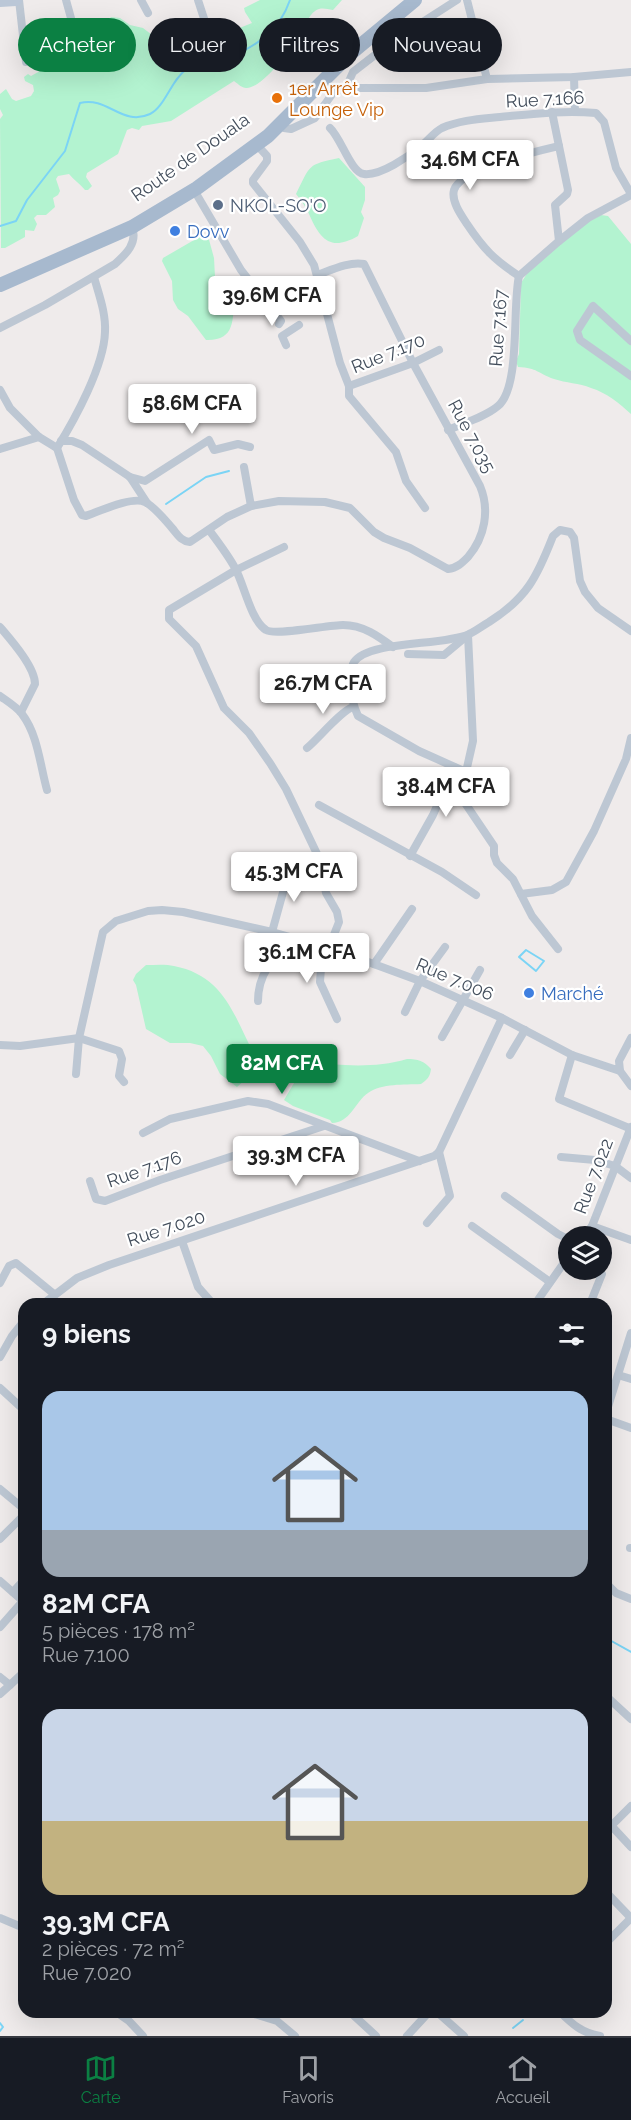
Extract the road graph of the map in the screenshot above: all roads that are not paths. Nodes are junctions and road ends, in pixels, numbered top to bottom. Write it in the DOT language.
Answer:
graph roads {
  1 [pos="18,0"];
  2 [pos="66,0"];
  3 [pos="141,0"];
  4 [pos="198,0"];
  5 [pos="400,0"];
  6 [pos="415,0"];
  7 [pos="457,0"];
  8 [pos="467,0"];
  9 [pos="0,1"];
  10 [pos="148,13"];
  11 [pos="20,18"];
  12 [pos="71,18"];
  13 [pos="204,18"];
  14 [pos="631,72"];
  15 [pos="574,77"];
  16 [pos="487,79"];
  17 [pos="346,88"];
  18 [pos="575,111"];
  19 [pos="552,112"];
  20 [pos="280,124"];
  21 [pos="330,128"];
  22 [pos="257,145"];
  23 [pos="559,146"];
  24 [pos="194,190"];
  25 [pos="631,194"];
  26 [pos="147,214"];
  27 [pos="132,227"];
  28 [pos="559,241"];
  29 [pos="317,275"];
  30 [pos="519,276"];
  31 [pos="94,277"];
  32 [pos="0,278"];
  33 [pos="0,285"];
  34 [pos="299,325"];
  35 [pos="0,328"];
  36 [pos="282,336"];
  37 [pos="631,341"];
  38 [pos="286,345"];
  39 [pos="439,350"];
  40 [pos="413,363"];
  41 [pos="631,376"];
  42 [pos="349,386"];
  43 [pos="0,390"];
  44 [pos="448,430"];
  45 [pos="39,437"];
  46 [pos="64,441"];
  47 [pos="250,447"];
  48 [pos="0,449"];
  49 [pos="244,467"];
  50 [pos="129,477"];
  51 [pos="147,503"];
  52 [pos="250,507"];
  53 [pos="425,508"];
  54 [pos="209,530"];
  55 [pos="284,547"];
  56 [pos="236,570"];
  57 [pos="0,627"];
  58 [pos="631,631"];
  59 [pos="468,635"];
  60 [pos="393,646"];
  61 [pos="408,654"];
  62 [pos="0,696"];
  63 [pos="353,706"];
  64 [pos="21,712"];
  65 [pos="631,738"];
  66 [pos="307,748"];
  67 [pos="454,767"];
  68 [pos="466,772"];
  69 [pos="47,790"];
  70 [pos="319,805"];
  71 [pos="410,856"];
  72 [pos="290,867"];
  73 [pos="521,894"];
  74 [pos="476,896"];
  75 [pos="412,909"];
  76 [pos="272,932"];
  77 [pos="297,939"];
  78 [pos="445,947"];
  79 [pos="330,948"];
  80 [pos="558,949"];
  81 [pos="374,964"];
  82 [pos="480,970"];
  83 [pos="420,981"];
  84 [pos="462,1000"];
  85 [pos="258,1001"];
  86 [pos="405,1012"];
  87 [pos="502,1018"];
  88 [pos="337,1019"];
  89 [pos="525,1029"];
  90 [pos="442,1037"];
  91 [pos="79,1038"];
  92 [pos="631,1038"];
  93 [pos="0,1045"];
  94 [pos="510,1055"];
  95 [pos="572,1055"];
  96 [pos="620,1071"];
  97 [pos="76,1074"];
  98 [pos="124,1082"];
  99 [pos="631,1086"];
  100 [pos="324,1126"];
  101 [pos="630,1127"];
  102 [pos="143,1133"];
  103 [pos="439,1152"];
  104 [pos="561,1157"];
  105 [pos="420,1161"];
  106 [pos="615,1166"];
  107 [pos="631,1178"];
  108 [pos="90,1181"];
  109 [pos="506,1196"];
  110 [pos="427,1223"];
  111 [pos="472,1226"];
  112 [pos="592,1226"];
  113 [pos="612,1233"];
  114 [pos="558,1234"];
  115 [pos="631,1240"];
  116 [pos="182,1241"];
  117 [pos="558,1271"];
  118 [pos="600,1280"];
  119 [pos="550,1282"];
  120 [pos="0,1283"];
  121 [pos="48,1298"];
  122 [pos="52,1298"];
  123 [pos="208,1298"];
  124 [pos="539,1298"];
  125 [pos="593,1298"];
  126 [pos="18,1329"];
  127 [pos="631,1333"];
  128 [pos="1,1350"];
  129 [pos="618,1375"];
  130 [pos="631,1379"];
  131 [pos="0,1389"];
  132 [pos="612,1394"];
  133 [pos="18,1405"];
  134 [pos="612,1421"];
  135 [pos="631,1428"];
  136 [pos="0,1489"];
  137 [pos="18,1504"];
  138 [pos="18,1521"];
  139 [pos="0,1539"];
  140 [pos="0,1581"];
  141 [pos="18,1587"];
  142 [pos="612,1589"];
  143 [pos="13,1592"];
  144 [pos="18,1597"];
  145 [pos="631,1599"];
  146 [pos="18,1608"];
  147 [pos="0,1627"];
  148 [pos="0,1677"];
  149 [pos="18,1678"];
  150 [pos="10,1685"];
  151 [pos="0,1694"];
  152 [pos="612,1702"];
  153 [pos="631,1719"];
  154 [pos="631,1806"];
  155 [pos="612,1822"];
  156 [pos="612,1829"];
  157 [pos="631,1847"];
  158 [pos="612,1900"];
  159 [pos="0,1918"];
  160 [pos="631,1918"];
  161 [pos="18,1926"];
  162 [pos="612,1937"];
  163 [pos="123,2018"];
  164 [pos="267,2018"];
  165 [pos="356,2018"];
  166 [pos="424,2018"];
  167 [pos="444,2018"];
  168 [pos="566,2018"];
  169 [pos="143,2036"];
  170 [pos="295,2036"];
  171 [pos="376,2036"];
  172 [pos="407,2036"];
  173 [pos="464,2036"];
  174 [pos="600,2036"];
  1 -- 9 [label="main road"];
  1 -- 11 [label="street"];
  2 -- 12 [label="street"];
  3 -- 10 [label="street"];
  4 -- 13 [label="street"];
  5 -- 26 [label="main road, Route de Douala"];
  6 -- 20 [label="main road"];
  7 -- 17 [label="street"];
  8 -- 16 [label="street"];
  14 -- 15 [label="street"];
  15 -- 16 [label="street"];
  15 -- 18 [label="street"];
  16 -- 17 [label="street"];
  17 -- 20 [label="street"];
  18 -- 19 [label="street, Rue 7.166"];
  18 -- 25 [label="street, Rue 7.166"];
  19 -- 21 [label="street, Rue 7.166"];
  19 -- 23 [label="street"];
  20 -- 22 [label="main road"];
  22 -- 24 [label="main road"];
  22 -- 29 [label="street"];
  23 -- 28 [label="street"];
  23 -- 30 [label="street"];
  24 -- 26 [label="main road"];
  24 -- 36 [label="street"];
  25 -- 28 [label="street, Rue 7.167"];
  26 -- 27 [label="main road"];
  26 -- 32 [label="main road, Route de Douala"];
  27 -- 31 [label="street"];
  27 -- 33 [label="main road"];
  28 -- 30 [label="street, Rue 7.167"];
  29 -- 40 [label="street, Rue 7.035"];
  29 -- 42 [label="street"];
  30 -- 44 [label="street, Rue 7.167"];
  31 -- 35 [label="street"];
  31 -- 46 [label="street"];
  34 -- 36 [label="street"];
  36 -- 38 [label="street"];
  37 -- 41 [label="street"];
  39 -- 40 [label="street, Rue 7.170"];
  40 -- 42 [label="street, Rue 7.170"];
  40 -- 44 [label="street, Rue 7.035"];
  42 -- 53 [label="street"];
  43 -- 45 [label="street"];
  44 -- 52 [label="street, Rue 7.035"];
  45 -- 46 [label="street"];
  45 -- 48 [label="street"];
  46 -- 50 [label="street"];
  46 -- 51 [label="street"];
  47 -- 50 [label="street"];
  49 -- 52 [label="street"];
  50 -- 51 [label="street, Rue 7.035"];
  51 -- 54 [label="street, Rue 7.035"];
  52 -- 54 [label="street, Rue 7.035"];
  54 -- 56 [label="street"];
  55 -- 56 [label="street"];
  56 -- 60 [label="street"];
  56 -- 79 [label="street"];
  57 -- 64 [label="street"];
  58 -- 59 [label="street"];
  59 -- 60 [label="street"];
  59 -- 61 [label="street"];
  59 -- 68 [label="street"];
  60 -- 63 [label="street"];
  62 -- 64 [label="street"];
  63 -- 66 [label="street"];
  63 -- 67 [label="street"];
  64 -- 69 [label="street"];
  65 -- 73 [label="street"];
  67 -- 68 [label="street"];
  67 -- 71 [label="street"];
  68 -- 73 [label="street"];
  70 -- 71 [label="street"];
  71 -- 74 [label="street"];
  72 -- 76 [label="street"];
  73 -- 80 [label="street"];
  75 -- 81 [label="street"];
  76 -- 77 [label="street, Rue 7.006"];
  76 -- 91 [label="street, Rue 7.006"];
  77 -- 79 [label="street, Rue 7.006"];
  77 -- 85 [label="street"];
  78 -- 83 [label="street"];
  79 -- 81 [label="street, Rue 7.006"];
  79 -- 88 [label="street"];
  81 -- 83 [label="street, Rue 7.006"];
  82 -- 84 [label="street"];
  83 -- 84 [label="street, Rue 7.006"];
  83 -- 86 [label="street"];
  84 -- 87 [label="street, Rue 7.006"];
  84 -- 90 [label="street"];
  87 -- 89 [label="street, Rue 7.006"];
  87 -- 103 [label="street"];
  89 -- 94 [label="street"];
  89 -- 95 [label="street, Rue 7.006"];
  91 -- 93 [label="street"];
  91 -- 97 [label="street, Rue 7.006"];
  91 -- 98 [label="street"];
  92 -- 96 [label="street"];
  95 -- 96 [label="street, Rue 7.006"];
  95 -- 101 [label="street"];
  96 -- 99 [label="street"];
  100 -- 102 [label="street"];
  100 -- 105 [label="street"];
  100 -- 108 [label="street, Rue 7.176"];
  101 -- 106 [label="street, Rue 7.022"];
  103 -- 105 [label="street, Rue 7.020"];
  103 -- 110 [label="street"];
  104 -- 106 [label="street"];
  105 -- 116 [label="street, Rue 7.020"];
  106 -- 107 [label="street"];
  106 -- 112 [label="street, Rue 7.022"];
  109 -- 114 [label="street"];
  111 -- 119 [label="street"];
  113 -- 115 [label="street"];
  116 -- 122 [label="street, Rue 7.020"];
  116 -- 123 [label="street"];
  117 -- 119 [label="street"];
  118 -- 125 [label="street"];
  119 -- 124 [label="street"];
  120 -- 121 [label="street"];
  126 -- 128 [label="street"];
  127 -- 129 [label="street"];
  129 -- 130 [label="street"];
  129 -- 132 [label="street"];
  131 -- 133 [label="street"];
  134 -- 135 [label="street"];
  136 -- 137 [label="street"];
  138 -- 139 [label="street"];
  140 -- 143 [label="street"];
  141 -- 143 [label="street"];
  142 -- 145 [label="street"];
  143 -- 144 [label="street"];
  146 -- 147 [label="street"];
  148 -- 150 [label="street"];
  149 -- 150 [label="street"];
  150 -- 151 [label="street"];
  152 -- 153 [label="street"];
  154 -- 155 [label="street"];
  156 -- 157 [label="street"];
  158 -- 160 [label="street"];
  159 -- 161 [label="street"];
  160 -- 162 [label="street"];
  163 -- 169 [label="street"];
  164 -- 170 [label="street"];
  165 -- 171 [label="street"];
  166 -- 172 [label="street"];
  167 -- 173 [label="street"];
  168 -- 174 [label="street"];
}
